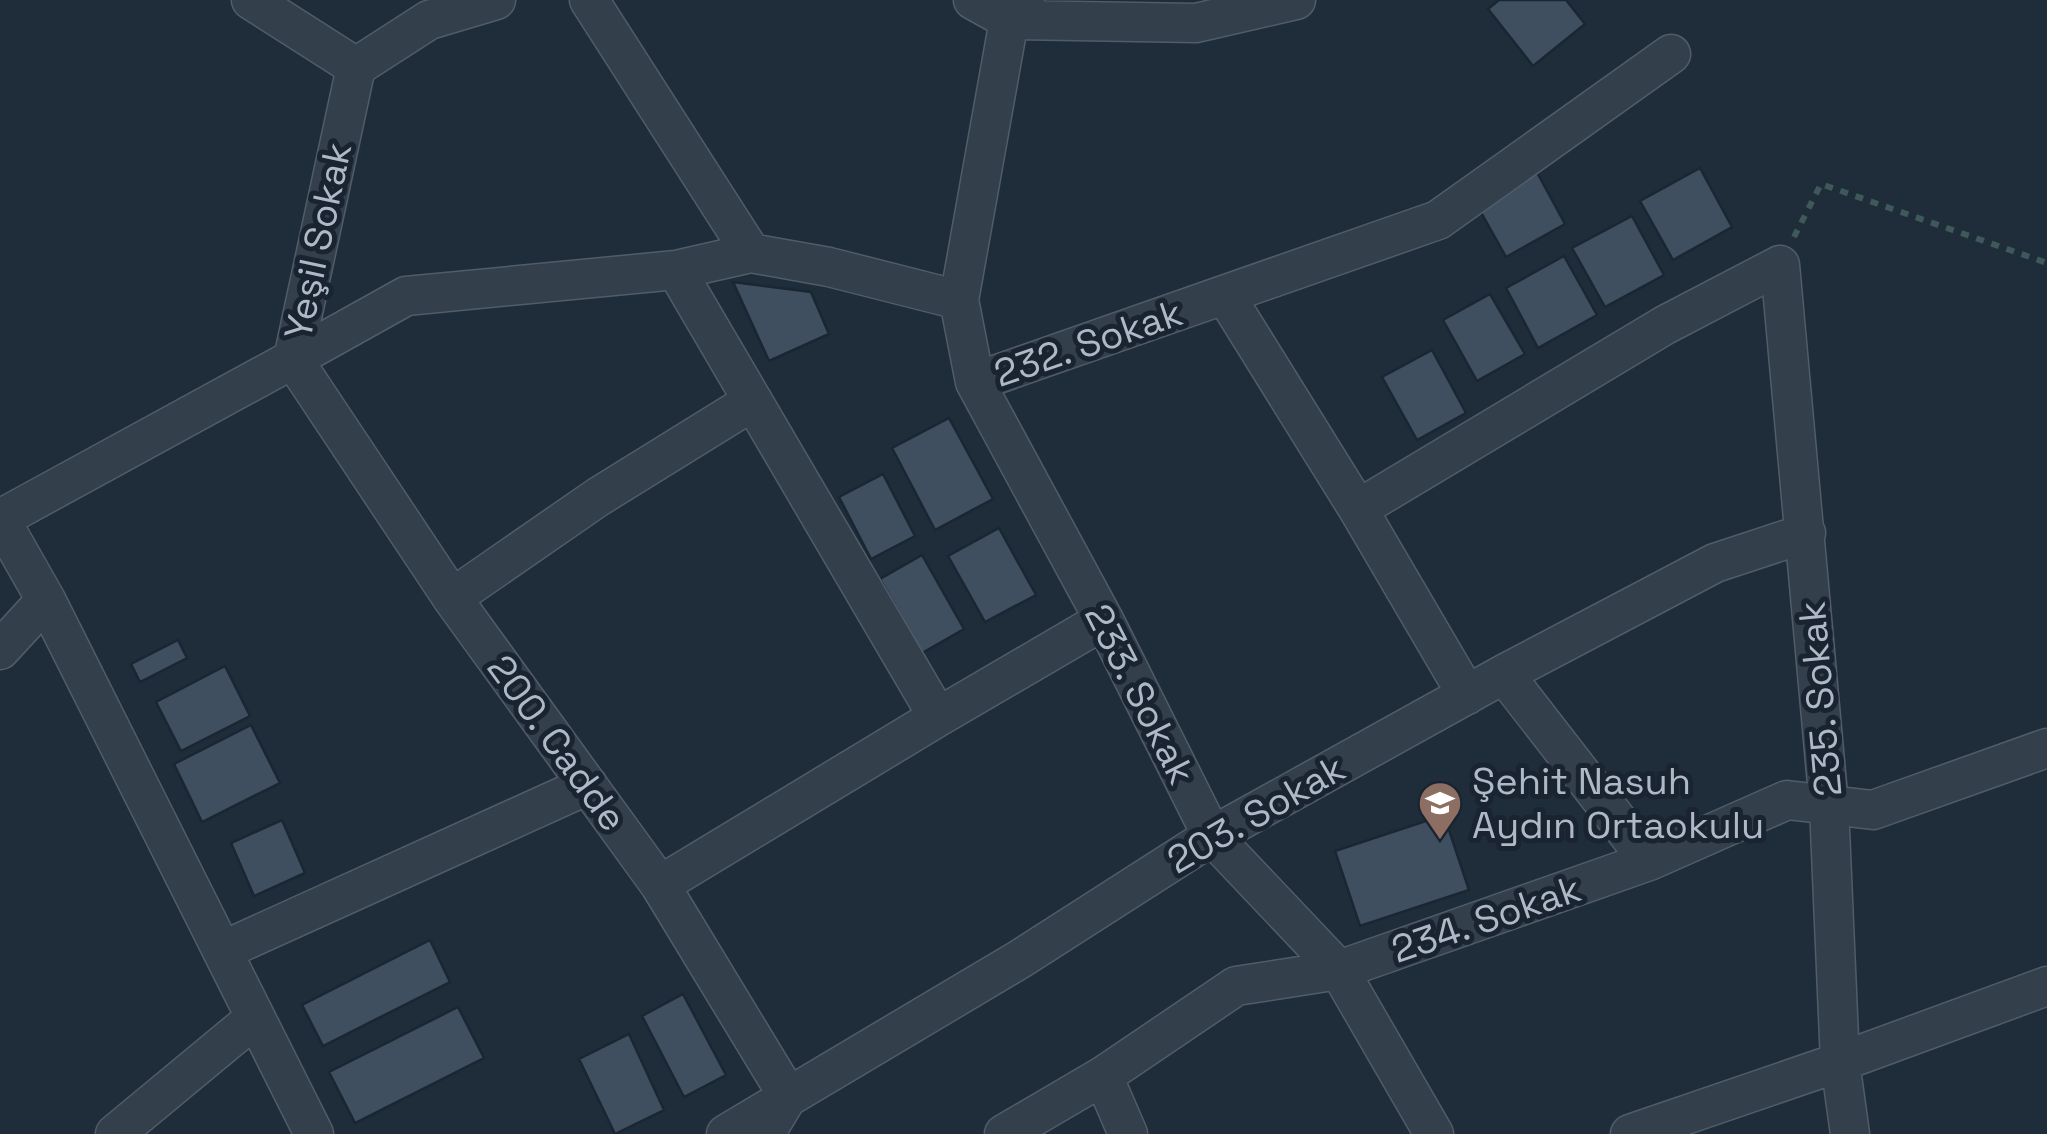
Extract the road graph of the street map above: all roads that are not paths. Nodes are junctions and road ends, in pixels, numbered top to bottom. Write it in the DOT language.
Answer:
graph roads {
  1 [pos="251,0"];
  2 [pos="496,0"];
  3 [pos="589,0"];
  4 [pos="972,0"];
  5 [pos="1296,0"];
  6 [pos="1018,10"];
  7 [pos="1671,54"];
  8 [pos="356,67"];
  9 [pos="750,253"];
  10 [pos="676,270"];
  11 [pos="1225,296"];
  12 [pos="960,300"];
  13 [pos="293,358"];
  14 [pos="975,382"];
  15 [pos="752,401"];
  16 [pos="1358,509"];
  17 [pos="0,519"];
  18 [pos="1806,533"];
  19 [pos="452,598"];
  20 [pos="46,600"];
  21 [pos="1104,620"];
  22 [pos="0,650"];
  23 [pos="1504,674"];
  24 [pos="1466,694"];
  25 [pos="938,717"];
  26 [pos="2047,748"];
  27 [pos="588,786"];
  28 [pos="1829,806"];
  29 [pos="1212,836"];
  30 [pos="1649,862"];
  31 [pos="660,885"];
  32 [pos="222,951"];
  33 [pos="1338,970"];
  34 [pos="2047,986"];
  35 [pos="256,1018"];
  36 [pos="1840,1062"];
  37 [pos="1102,1076"];
  38 [pos="788,1096"];
  39 [pos="115,1134"];
  40 [pos="314,1134"];
  41 [pos="726,1134"];
  42 [pos="765,1134"];
  43 [pos="1004,1134"];
  44 [pos="1128,1134"];
  45 [pos="1434,1134"];
  46 [pos="1630,1134"];
  47 [pos="1850,1134"];
  1 -- 8 [label="street"];
  2 -- 8 [label="street"];
  3 -- 9 [label="street"];
  4 -- 6 [label="street"];
  5 -- 6 [label="street"];
  6 -- 12 [label="street"];
  7 -- 11 [label="street, 232. Sokak"];
  8 -- 13 [label="street, Yeşil Sokak"];
  9 -- 10 [label="street"];
  9 -- 12 [label="street"];
  10 -- 13 [label="street"];
  10 -- 15 [label="street"];
  11 -- 14 [label="street, 232. Sokak"];
  11 -- 16 [label="street"];
  12 -- 14 [label="street, 232. Sokak"];
  13 -- 17 [label="street, Yeşil Sokak"];
  13 -- 19 [label="street, 200. Cadde"];
  14 -- 21 [label="street, 233. Sokak"];
  15 -- 19 [label="street"];
  15 -- 25 [label="street"];
  16 -- 18 [label="street, 235. Sokak"];
  16 -- 24 [label="street"];
  17 -- 20 [label="street"];
  18 -- 23 [label="street, 203. Sokak"];
  18 -- 28 [label="street, 235. Sokak"];
  19 -- 27 [label="street, 200. Cadde"];
  20 -- 22 [label="street"];
  20 -- 32 [label="street"];
  21 -- 25 [label="street"];
  21 -- 29 [label="street, 233. Sokak"];
  23 -- 24 [label="street, 203. Sokak"];
  23 -- 30 [label="street"];
  24 -- 29 [label="street, 203. Sokak"];
  25 -- 31 [label="street"];
  26 -- 28 [label="street, 234. Sokak"];
  27 -- 31 [label="street, 200. Cadde"];
  27 -- 32 [label="street"];
  28 -- 30 [label="street, 234. Sokak"];
  28 -- 36 [label="street, 235. Sokak"];
  29 -- 33 [label="street, 233. Sokak"];
  29 -- 38 [label="street, 203. Sokak"];
  30 -- 33 [label="street, 234. Sokak"];
  31 -- 38 [label="street, 200. Cadde"];
  32 -- 35 [label="street"];
  33 -- 37 [label="street, 234. Sokak"];
  33 -- 45 [label="street, 233. Sokak"];
  34 -- 36 [label="street"];
  35 -- 39 [label="street"];
  35 -- 40 [label="street"];
  36 -- 46 [label="street"];
  36 -- 47 [label="street, 235. Sokak"];
  37 -- 43 [label="street, 234. Sokak"];
  37 -- 44 [label="street"];
  38 -- 41 [label="street, 203. Sokak"];
  38 -- 42 [label="street"];
}
